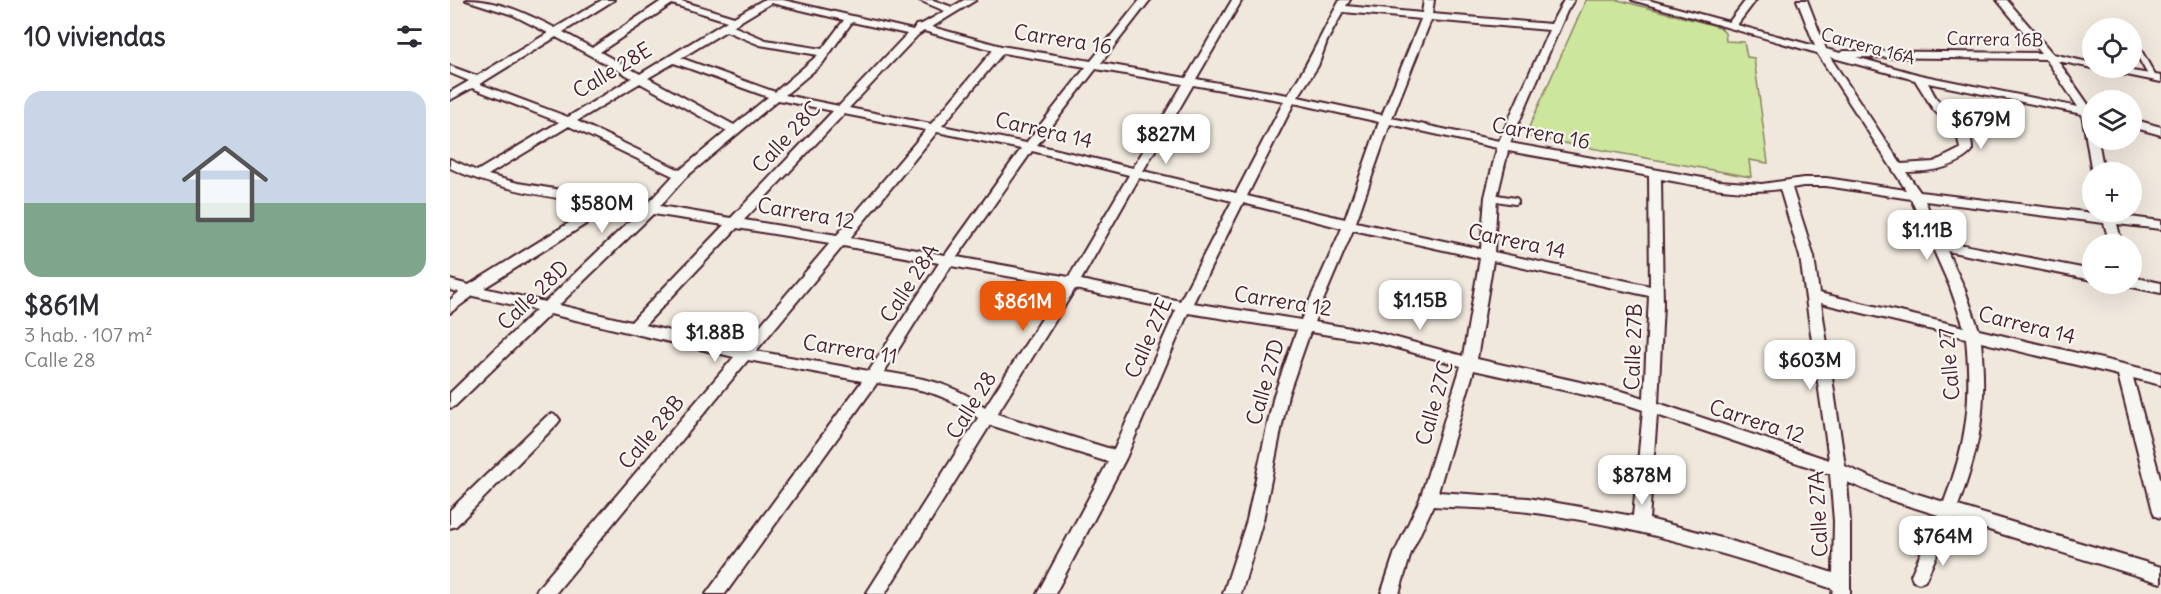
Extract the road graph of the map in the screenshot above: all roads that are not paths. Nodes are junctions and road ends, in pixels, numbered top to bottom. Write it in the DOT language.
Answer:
graph roads {
  1 [pos="471,0"];
  2 [pos="609,0"];
  3 [pos="669,0"];
  4 [pos="770,0"];
  5 [pos="924,0"];
  6 [pos="971,0"];
  7 [pos="1145,0"];
  8 [pos="1237,0"];
  9 [pos="1429,0"];
  10 [pos="1569,0"];
  11 [pos="1637,0"];
  12 [pos="1751,0"];
  13 [pos="1802,0"];
  14 [pos="2002,0"];
  15 [pos="1343,5"];
  16 [pos="952,10"];
  17 [pos="1427,16"];
  18 [pos="850,18"];
  19 [pos="737,21"];
  20 [pos="1731,26"];
  21 [pos="726,27"];
  22 [pos="1555,27"];
  23 [pos="917,30"];
  24 [pos="557,33"];
  25 [pos="1000,49"];
  26 [pos="593,52"];
  27 [pos="822,52"];
  28 [pos="1823,54"];
  29 [pos="2142,55"];
  30 [pos="2049,56"];
  31 [pos="671,58"];
  32 [pos="1094,63"];
  33 [pos="2082,64"];
  34 [pos="450,69"];
  35 [pos="2142,75"];
  36 [pos="638,77"];
  37 [pos="1919,78"];
  38 [pos="2157,78"];
  39 [pos="1191,81"];
  40 [pos="474,82"];
  41 [pos="450,97"];
  42 [pos="778,97"];
  43 [pos="1291,99"];
  44 [pos="2082,101"];
  45 [pos="841,109"];
  46 [pos="2082,110"];
  47 [pos="566,120"];
  48 [pos="1385,121"];
  49 [pos="2142,126"];
  50 [pos="932,127"];
  51 [pos="733,129"];
  52 [pos="2161,131"];
  53 [pos="1503,146"];
  54 [pos="1029,147"];
  55 [pos="450,163"];
  56 [pos="1898,168"];
  57 [pos="1655,173"];
  58 [pos="1135,174"];
  59 [pos="681,175"];
  60 [pos="477,176"];
  61 [pos="1785,185"];
  62 [pos="1916,196"];
  63 [pos="1242,197"];
  64 [pos="1491,197"];
  65 [pos="1515,201"];
  66 [pos="610,203"];
  67 [pos="650,210"];
  68 [pos="2082,212"];
  69 [pos="2142,221"];
  70 [pos="734,223"];
  71 [pos="1349,225"];
  72 [pos="2161,225"];
  73 [pos="838,240"];
  74 [pos="1936,244"];
  75 [pos="1487,256"];
  76 [pos="948,260"];
  77 [pos="2082,273"];
  78 [pos="1072,283"];
  79 [pos="2142,284"];
  80 [pos="450,285"];
  81 [pos="2161,288"];
  82 [pos="471,290"];
  83 [pos="1656,292"];
  84 [pos="1812,296"];
  85 [pos="1184,307"];
  86 [pos="450,308"];
  87 [pos="547,308"];
  88 [pos="1306,324"];
  89 [pos="634,328"];
  90 [pos="1973,333"];
  91 [pos="744,354"];
  92 [pos="1469,363"];
  93 [pos="2124,370"];
  94 [pos="873,377"];
  95 [pos="2161,379"];
  96 [pos="450,402"];
  97 [pos="1652,408"];
  98 [pos="988,418"];
  99 [pos="552,420"];
  100 [pos="1118,458"];
  101 [pos="1838,470"];
  102 [pos="1428,499"];
  103 [pos="1949,511"];
  104 [pos="2161,512"];
  105 [pos="450,521"];
  106 [pos="1640,523"];
  107 [pos="2161,574"];
  108 [pos="1918,575"];
  109 [pos="1841,589"];
  110 [pos="544,594"];
  111 [pos="715,594"];
  112 [pos="875,594"];
  113 [pos="1046,594"];
  114 [pos="1232,594"];
  115 [pos="1390,594"];
  1 -- 24 [label="street"];
  2 -- 24 [label="street"];
  3 -- 19 [label="street"];
  3 -- 26 [label="street"];
  4 -- 18 [label="street, Carrera 16"];
  4 -- 19 [label="street, Calle 28E"];
  5 -- 16 [label="street"];
  6 -- 16 [label="street, Calle 28C"];
  7 -- 32 [label="street, Calle 28A"];
  8 -- 39 [label="street"];
  9 -- 17 [label="street"];
  10 -- 22 [label="street"];
  11 -- 20 [label="street, Carrera 16A"];
  12 -- 20 [label="street"];
  13 -- 28 [label="street, Calle 27"];
  14 -- 30 [label="street"];
  15 -- 17 [label="street"];
  15 -- 43 [label="street"];
  16 -- 23 [label="street, Calle 28C"];
  17 -- 22 [label="street"];
  17 -- 48 [label="street"];
  18 -- 23 [label="street, Carrera 16"];
  18 -- 27 [label="street, Calle 28D"];
  19 -- 21 [label="street, Calle 28E"];
  20 -- 28 [label="street, Carrera 16A"];
  21 -- 27 [label="street"];
  21 -- 31 [label="street, Calle 28E"];
  22 -- 53 [label="street"];
  23 -- 25 [label="street, Carrera 16"];
  23 -- 45 [label="street, Calle 28C"];
  24 -- 26 [label="street"];
  24 -- 40 [label="street"];
  25 -- 32 [label="street, Carrera 16"];
  25 -- 50 [label="street, Calle 28B"];
  26 -- 36 [label="street"];
  27 -- 42 [label="street, Calle 28D"];
  28 -- 30 [label="street, Carrera 16B"];
  28 -- 37 [label="street, Carrera 16A"];
  28 -- 56 [label="street, Calle 27"];
  29 -- 38 [label="lane"];
  30 -- 33 [label="street, Carrera 16B"];
  30 -- 44 [label="street"];
  31 -- 36 [label="street, Calle 28E"];
  31 -- 42 [label="street, Carrera 14"];
  32 -- 39 [label="street, Carrera 16"];
  32 -- 54 [label="street, Calle 28A"];
  34 -- 40 [label="street"];
  35 -- 38 [label="street"];
  36 -- 47 [label="street, Calle 28E"];
  36 -- 51 [label="street"];
  37 -- 46 [label="street, Carrera 16A"];
  37 -- 56 [label="street"];
  39 -- 43 [label="street, Carrera 16"];
  39 -- 58 [label="street, Calle 28"];
  40 -- 41 [label="street"];
  40 -- 47 [label="street"];
  42 -- 45 [label="street, Carrera 14"];
  42 -- 51 [label="street, Calle 28D"];
  43 -- 48 [label="street, Carrera 16"];
  43 -- 63 [label="street, Calle 27E"];
  45 -- 50 [label="street, Carrera 14"];
  45 -- 70 [label="street, Calle 28C"];
  47 -- 59 [label="street"];
  47 -- 60 [label="street, Calle 28E"];
  48 -- 53 [label="street, Carrera 16"];
  48 -- 71 [label="street, Calle 27D"];
  49 -- 52 [label="street"];
  50 -- 54 [label="street, Carrera 14"];
  50 -- 73 [label="street, Calle 28B"];
  51 -- 59 [label="street, Calle 28D"];
  53 -- 57 [label="street, Carrera 16"];
  53 -- 64 [label="street, Calle 27C"];
  54 -- 58 [label="street, Carrera 14"];
  54 -- 76 [label="street, Calle 28A"];
  55 -- 60 [label="street, Carrera 12"];
  56 -- 62 [label="street, Calle 27"];
  57 -- 61 [label="street, Carrera 16"];
  57 -- 83 [label="street, Calle 27B"];
  58 -- 63 [label="street, Carrera 14"];
  58 -- 78 [label="street, Calle 28"];
  59 -- 67 [label="street, Calle 28D"];
  60 -- 66 [label="street, Carrera 12"];
  61 -- 62 [label="street, Carrera 16"];
  61 -- 84 [label="street, Calle 27A"];
  62 -- 68 [label="street, Carrera 16"];
  62 -- 74 [label="street, Calle 27"];
  63 -- 71 [label="street, Carrera 14"];
  63 -- 85 [label="street, Calle 27E"];
  64 -- 65 [label="lane"];
  64 -- 75 [label="street, Calle 27C"];
  66 -- 67 [label="street, Carrera 12"];
  66 -- 82 [label="street"];
  67 -- 70 [label="street, Carrera 12"];
  67 -- 87 [label="street, Calle 28D"];
  69 -- 72 [label="street, Carrera 16"];
  70 -- 73 [label="street, Carrera 12"];
  70 -- 89 [label="street, Calle 28C"];
  71 -- 75 [label="street, Carrera 14"];
  71 -- 88 [label="street, Calle 27D"];
  73 -- 76 [label="street, Carrera 12"];
  73 -- 91 [label="street, Calle 28B"];
  74 -- 77 [label="street"];
  74 -- 90 [label="street, Calle 27"];
  75 -- 83 [label="street, Carrera 14"];
  75 -- 92 [label="street, Calle 27C"];
  76 -- 78 [label="street, Carrera 12"];
  76 -- 94 [label="street, Calle 28A"];
  78 -- 85 [label="street, Carrera 12"];
  78 -- 98 [label="street, Calle 28"];
  79 -- 81 [label="street"];
  80 -- 82 [label="street, Carrera 11"];
  82 -- 86 [label="street"];
  82 -- 87 [label="street, Carrera 11"];
  83 -- 97 [label="street, Calle 27B"];
  84 -- 90 [label="street, Carrera 14"];
  84 -- 101 [label="street, Calle 27A"];
  85 -- 88 [label="street, Carrera 12"];
  85 -- 100 [label="street, Calle 27E"];
  87 -- 89 [label="street, Carrera 11"];
  87 -- 96 [label="street, Calle 28D"];
  88 -- 92 [label="street, Carrera 12"];
  88 -- 114 [label="street, Calle 27D"];
  89 -- 91 [label="street, Carrera 11"];
  90 -- 93 [label="street, Carrera 14"];
  90 -- 103 [label="street, Calle 27"];
  91 -- 94 [label="street, Carrera 11"];
  91 -- 110 [label="street, Calle 28B"];
  92 -- 97 [label="street, Carrera 12"];
  92 -- 102 [label="street, Calle 27C"];
  93 -- 95 [label="street, Carrera 14"];
  93 -- 104 [label="street"];
  94 -- 98 [label="street, Carrera 11"];
  94 -- 111 [label="street, Calle 28A"];
  97 -- 101 [label="street, Carrera 12"];
  97 -- 106 [label="street, Calle 27B"];
  98 -- 100 [label="street"];
  98 -- 112 [label="street, Calle 28"];
  99 -- 105 [label="street"];
  100 -- 113 [label="street, Calle 27E"];
  101 -- 103 [label="street, Carrera 12"];
  101 -- 109 [label="street, Calle 27A"];
  102 -- 106 [label="street"];
  102 -- 115 [label="street, Calle 27C"];
  103 -- 107 [label="street, Carrera 12"];
  103 -- 108 [label="street, Calle 27"];
  106 -- 109 [label="street"];
}
